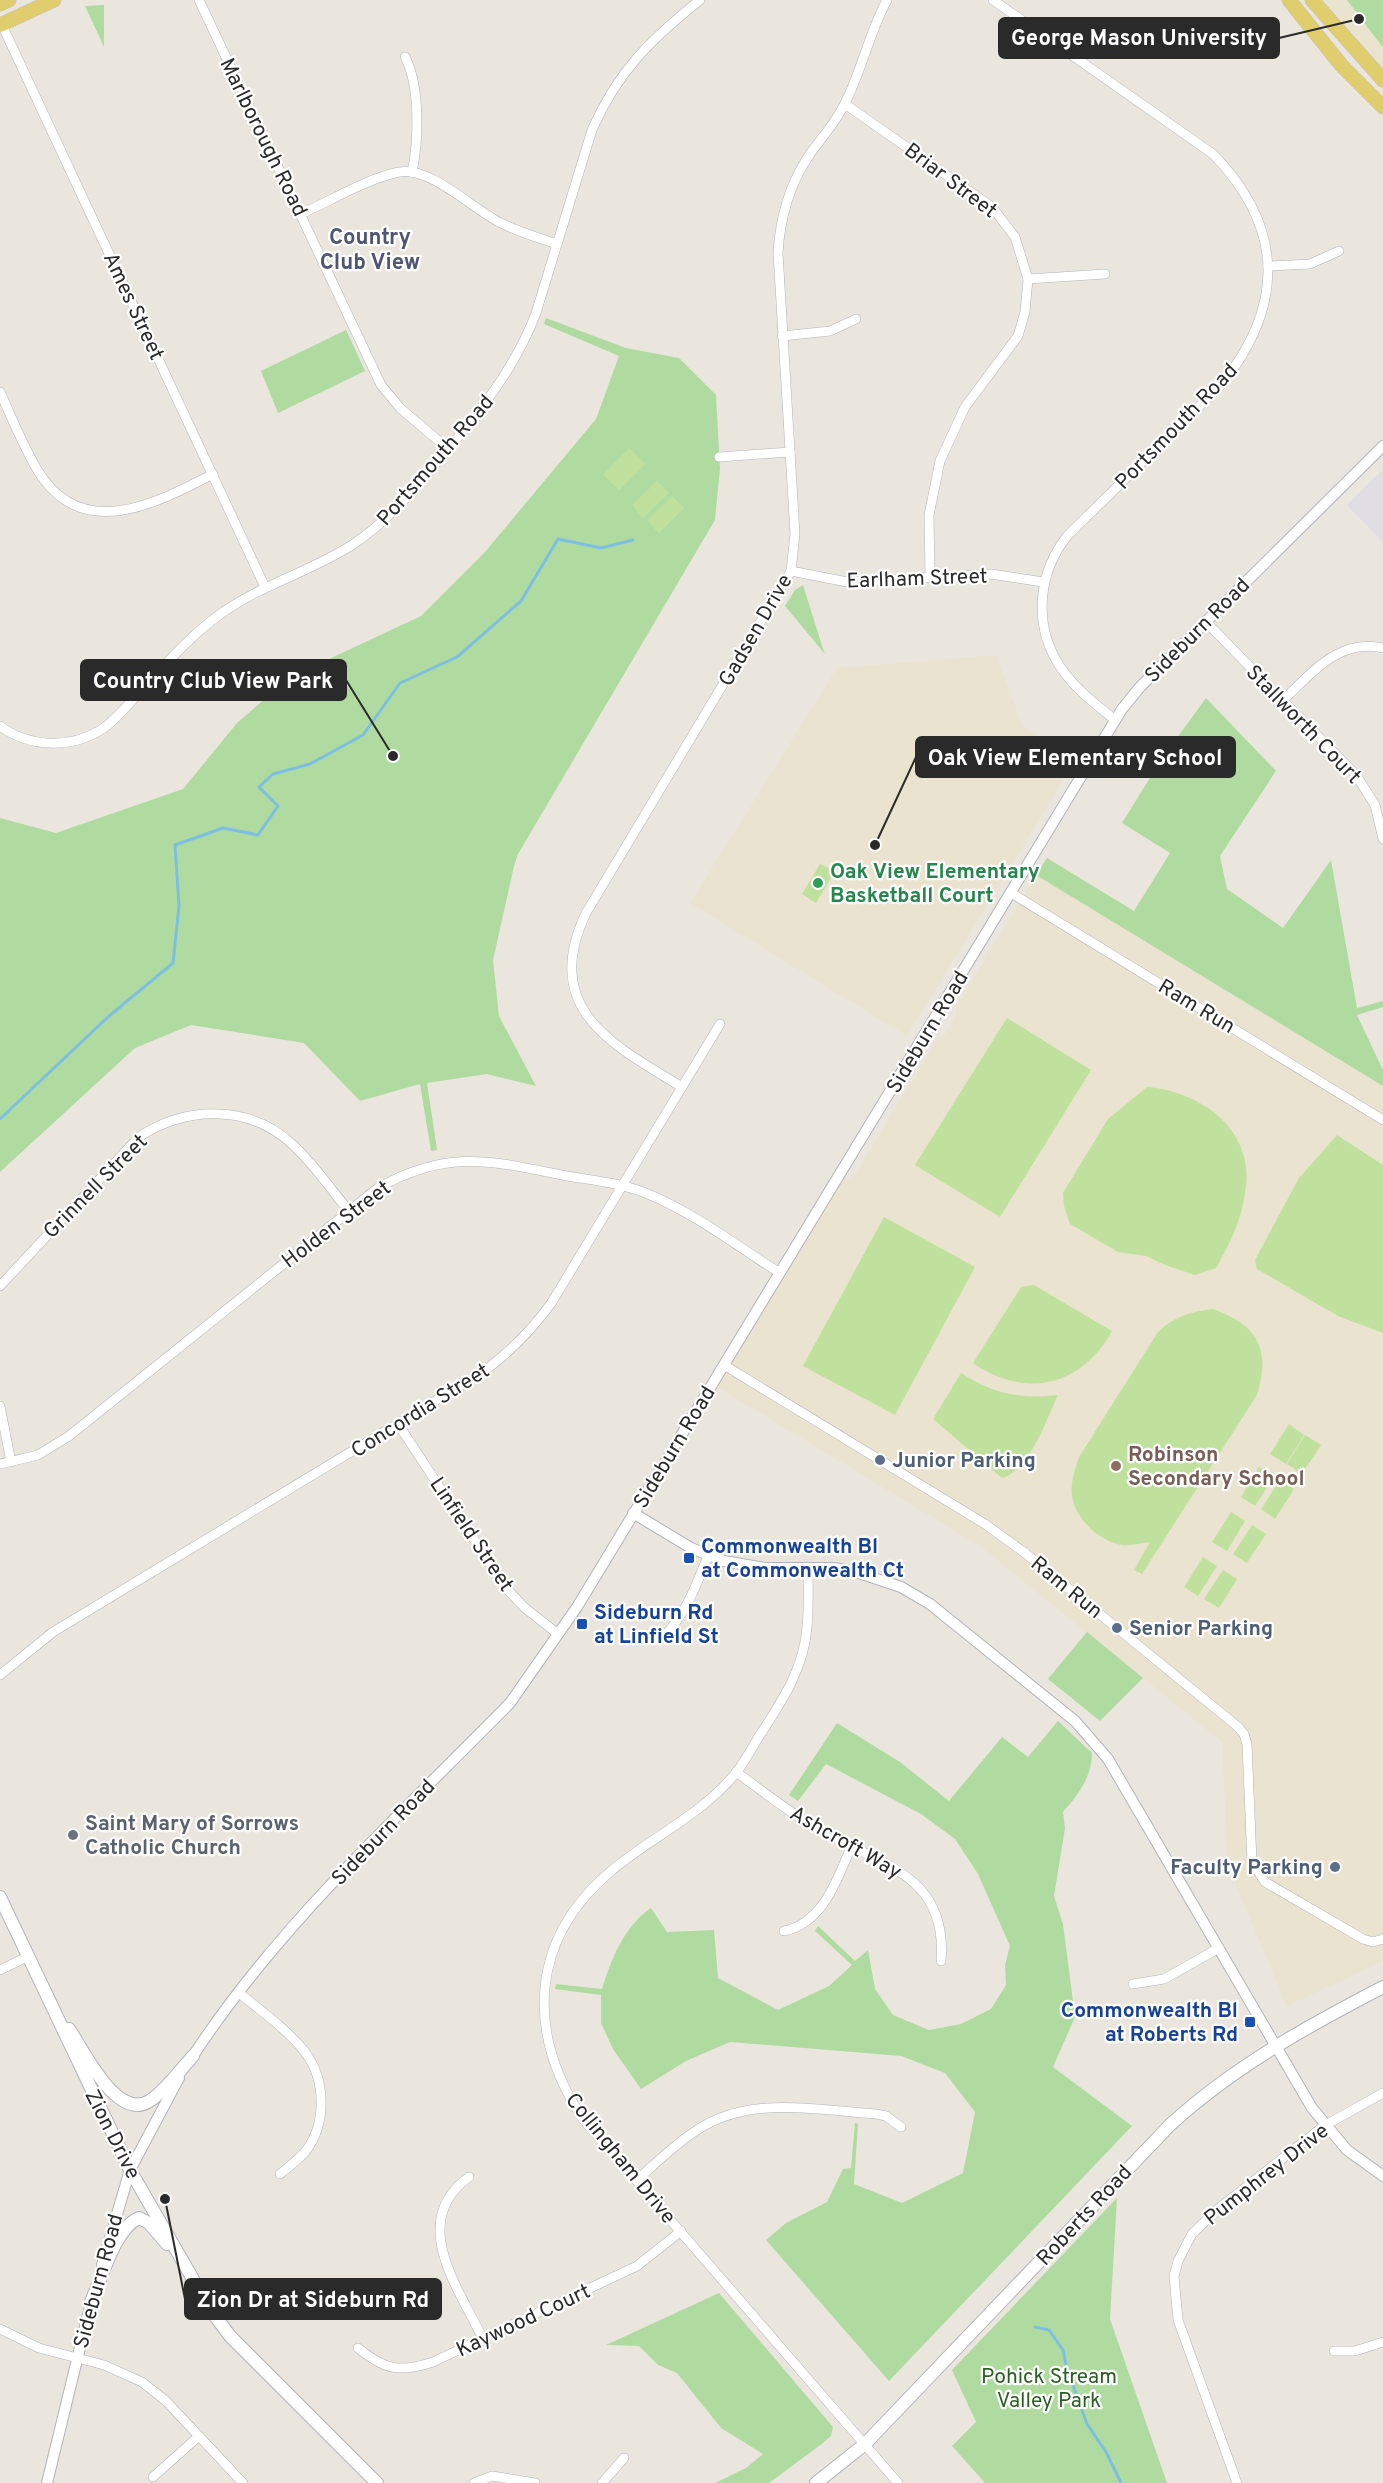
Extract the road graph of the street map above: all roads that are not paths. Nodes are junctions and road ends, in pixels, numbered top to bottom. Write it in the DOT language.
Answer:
graph roads {
  1 [pos="9,0"];
  2 [pos="54,0"];
  3 [pos="199,0"];
  4 [pos="700,0"];
  5 [pos="887,0"];
  6 [pos="993,0"];
  7 [pos="1289,0"];
  8 [pos="1312,0"];
  9 [pos="0,4"];
  10 [pos="1,25"];
  11 [pos="405,57"];
  12 [pos="1383,80"];
  13 [pos="845,104"];
  14 [pos="1383,107"];
  15 [pos="412,172"];
  16 [pos="301,214"];
  17 [pos="557,244"];
  18 [pos="1339,251"];
  19 [pos="1268,266"];
  20 [pos="1105,274"];
  21 [pos="1028,279"];
  22 [pos="856,319"];
  23 [pos="782,336"];
  24 [pos="0,392"];
  25 [pos="1383,446"];
  26 [pos="448,449"];
  27 [pos="790,452"];
  28 [pos="719,457"];
  29 [pos="213,474"];
  30 [pos="791,571"];
  31 [pos="930,577"];
  32 [pos="1044,582"];
  33 [pos="265,587"];
  34 [pos="1205,621"];
  35 [pos="1383,648"];
  36 [pos="1283,700"];
  37 [pos="1115,720"];
  38 [pos="0,726"];
  39 [pos="1383,839"];
  40 [pos="1011,893"];
  41 [pos="720,1024"];
  42 [pos="682,1087"];
  43 [pos="1383,1120"];
  44 [pos="621,1187"];
  45 [pos="348,1210"];
  46 [pos="780,1273"];
  47 [pos="0,1286"];
  48 [pos="724,1365"];
  49 [pos="0,1406"];
  50 [pos="398,1424"];
  51 [pos="11,1462"];
  52 [pos="0,1464"];
  53 [pos="633,1513"];
  54 [pos="708,1556"];
  55 [pos="808,1568"];
  56 [pos="558,1634"];
  57 [pos="665,1635"];
  58 [pos="0,1675"];
  59 [pos="736,1772"];
  60 [pos="851,1847"];
  61 [pos="0,1897"];
  62 [pos="784,1931"];
  63 [pos="1383,1939"];
  64 [pos="1219,1948"];
  65 [pos="29,1956"];
  66 [pos="941,1961"];
  67 [pos="0,1970"];
  68 [pos="1133,1984"];
  69 [pos="1383,1987"];
  70 [pos="239,1993"];
  71 [pos="48,1997"];
  72 [pos="1275,2046"];
  73 [pos="193,2056"];
  74 [pos="1383,2093"];
  75 [pos="1324,2126"];
  76 [pos="901,2127"];
  77 [pos="130,2170"];
  78 [pos="280,2174"];
  79 [pos="1383,2176"];
  80 [pos="469,2177"];
  81 [pos="637,2180"];
  82 [pos="681,2231"];
  83 [pos="185,2265"];
  84 [pos="91,2302"];
  85 [pos="0,2329"];
  86 [pos="483,2339"];
  87 [pos="1383,2342"];
  88 [pos="358,2348"];
  89 [pos="1335,2351"];
  90 [pos="77,2359"];
  91 [pos="199,2436"];
  92 [pos="866,2444"];
  93 [pos="624,2458"];
  94 [pos="153,2477"];
  95 [pos="47,2483"];
  96 [pos="243,2483"];
  97 [pos="377,2483"];
  98 [pos="474,2483"];
  99 [pos="535,2483"];
  100 [pos="602,2483"];
  101 [pos="816,2483"];
  102 [pos="898,2483"];
  103 [pos="1237,2483"];
  1 -- 9 [label="main road"];
  2 -- 10 [label="main road"];
  3 -- 16 [label="street, Marlborough Road"];
  4 -- 17 [label="street, Portsmouth Road"];
  5 -- 13 [label="street, Gadsen Drive"];
  6 -- 19 [label="street, Portsmouth Road"];
  7 -- 14 [label="main road"];
  8 -- 12 [label="main road"];
  10 -- 29 [label="street, Ames Street"];
  11 -- 15 [label="street"];
  13 -- 21 [label="street, Briar Street"];
  13 -- 23 [label="street, Gadsen Drive"];
  15 -- 16 [label="street"];
  15 -- 17 [label="street"];
  16 -- 26 [label="street, Marlborough Road"];
  17 -- 26 [label="street, Portsmouth Road"];
  18 -- 19 [label="street"];
  19 -- 32 [label="street, Portsmouth Road"];
  20 -- 21 [label="street"];
  21 -- 31 [label="street, Briar Street"];
  22 -- 23 [label="street"];
  23 -- 27 [label="street, Gadsen Drive"];
  24 -- 29 [label="street"];
  25 -- 34 [label="street, Sideburn Road"];
  26 -- 33 [label="street, Portsmouth Road"];
  27 -- 28 [label="street"];
  27 -- 30 [label="street, Gadsen Drive"];
  29 -- 33 [label="street, Ames Street"];
  30 -- 31 [label="street, Earlham Street"];
  30 -- 42 [label="street, Gadsen Drive"];
  31 -- 32 [label="street, Earlham Street"];
  32 -- 37 [label="street, Portsmouth Road"];
  33 -- 38 [label="street, Portsmouth Road"];
  34 -- 36 [label="street, Stallworth Court"];
  34 -- 37 [label="street, Sideburn Road"];
  35 -- 36 [label="street"];
  36 -- 39 [label="street, Stallworth Court"];
  37 -- 40 [label="street, Sideburn Road"];
  40 -- 43 [label="street, Ram Run"];
  40 -- 46 [label="street, Sideburn Road"];
  41 -- 42 [label="street, Concordia Street"];
  42 -- 44 [label="street, Concordia Street"];
  44 -- 45 [label="street, Holden Street"];
  44 -- 46 [label="street, Holden Street"];
  44 -- 50 [label="street, Concordia Street"];
  45 -- 47 [label="street, Grinnell Street"];
  45 -- 51 [label="street, Holden Street"];
  46 -- 48 [label="street, Sideburn Road"];
  48 -- 53 [label="street, Sideburn Road"];
  48 -- 63 [label="street, Ram Run"];
  49 -- 51 [label="street"];
  50 -- 56 [label="street, Linfield Street"];
  50 -- 58 [label="street, Concordia Street"];
  51 -- 52 [label="street, Holden Street"];
  53 -- 54 [label="street"];
  53 -- 56 [label="street, Sideburn Road"];
  54 -- 55 [label="street"];
  54 -- 57 [label="street"];
  55 -- 59 [label="street, Collingham Drive"];
  55 -- 64 [label="street"];
  56 -- 70 [label="street, Sideburn Road"];
  59 -- 60 [label="street, Ashcroft Way"];
  59 -- 81 [label="street, Collingham Drive"];
  60 -- 62 [label="street"];
  60 -- 66 [label="street, Ashcroft Way"];
  61 -- 65 [label="main road, Zion Drive"];
  64 -- 68 [label="street"];
  64 -- 72 [label="street"];
  65 -- 67 [label="street"];
  65 -- 71 [label="main road, Zion Drive"];
  69 -- 72 [label="main road, Roberts Road"];
  70 -- 73 [label="street, Sideburn Road"];
  70 -- 78 [label="street"];
  71 -- 73 [label="main road"];
  71 -- 77 [label="main road, Zion Drive"];
  72 -- 75 [label="street"];
  72 -- 92 [label="main road, Roberts Road"];
  73 -- 77 [label="street, Sideburn Road"];
  74 -- 75 [label="street, Pumphrey Drive"];
  75 -- 79 [label="street"];
  75 -- 103 [label="street, Pumphrey Drive"];
  76 -- 81 [label="street"];
  77 -- 83 [label="main road, Zion Drive"];
  77 -- 84 [label="street, Sideburn Road"];
  80 -- 86 [label="street"];
  81 -- 82 [label="street, Collingham Drive"];
  82 -- 86 [label="street, Kaywood Court"];
  82 -- 92 [label="street, Collingham Drive"];
  83 -- 84 [label="main road"];
  83 -- 97 [label="main road, Zion Drive"];
  84 -- 90 [label="street, Sideburn Road"];
  85 -- 90 [label="street"];
  86 -- 88 [label="street, Kaywood Court"];
  87 -- 89 [label="street"];
  90 -- 91 [label="street"];
  90 -- 95 [label="street, Sideburn Road"];
  91 -- 94 [label="street"];
  91 -- 96 [label="street"];
  92 -- 101 [label="main road, Roberts Road"];
  92 -- 102 [label="street, Collingham Drive"];
  93 -- 100 [label="street"];
  98 -- 99 [label="street"];
}
